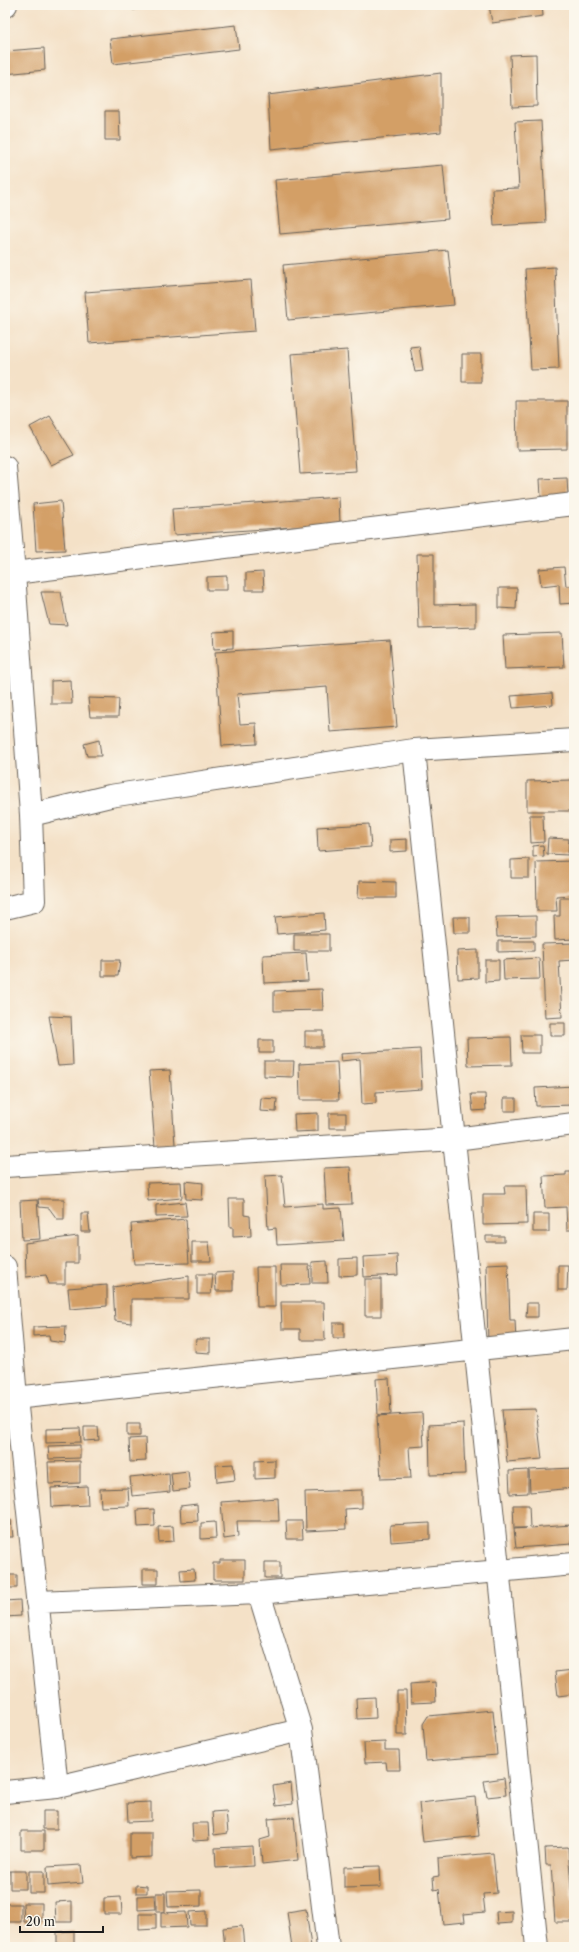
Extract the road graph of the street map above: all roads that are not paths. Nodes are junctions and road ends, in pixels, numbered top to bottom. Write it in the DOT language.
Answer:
graph roads {
  1 [pos="5,467"];
  2 [pos="574,504"];
  3 [pos="14,573"];
  4 [pos="574,740"];
  5 [pos="414,750"];
  6 [pos="31,815"];
  7 [pos="5,908"];
  8 [pos="574,1124"];
  9 [pos="455,1139"];
  10 [pos="5,1166"];
  11 [pos="5,1267"];
  12 [pos="574,1339"];
  13 [pos="477,1349"];
  14 [pos="10,1399"];
  15 [pos="574,1564"];
  16 [pos="499,1572"];
  17 [pos="259,1593"];
  18 [pos="37,1602"];
  19 [pos="301,1730"];
  20 [pos="57,1787"];
  21 [pos="5,1792"];
  22 [pos="328,1947"];
  23 [pos="537,1947"];
  1 -- 3 [label="street"];
  2 -- 3 [label="street"];
  3 -- 6 [label="street"];
  4 -- 5 [label="street"];
  5 -- 6 [label="street"];
  5 -- 9 [label="street"];
  6 -- 7 [label="street"];
  8 -- 9 [label="street"];
  9 -- 10 [label="street"];
  9 -- 13 [label="street"];
  11 -- 14 [label="street"];
  12 -- 13 [label="street"];
  13 -- 14 [label="street"];
  13 -- 16 [label="street"];
  14 -- 18 [label="street"];
  15 -- 16 [label="street"];
  16 -- 17 [label="street"];
  16 -- 23 [label="street"];
  17 -- 18 [label="street"];
  17 -- 19 [label="street"];
  18 -- 20 [label="street"];
  19 -- 20 [label="street"];
  19 -- 22 [label="street"];
  20 -- 21 [label="street"];
}
